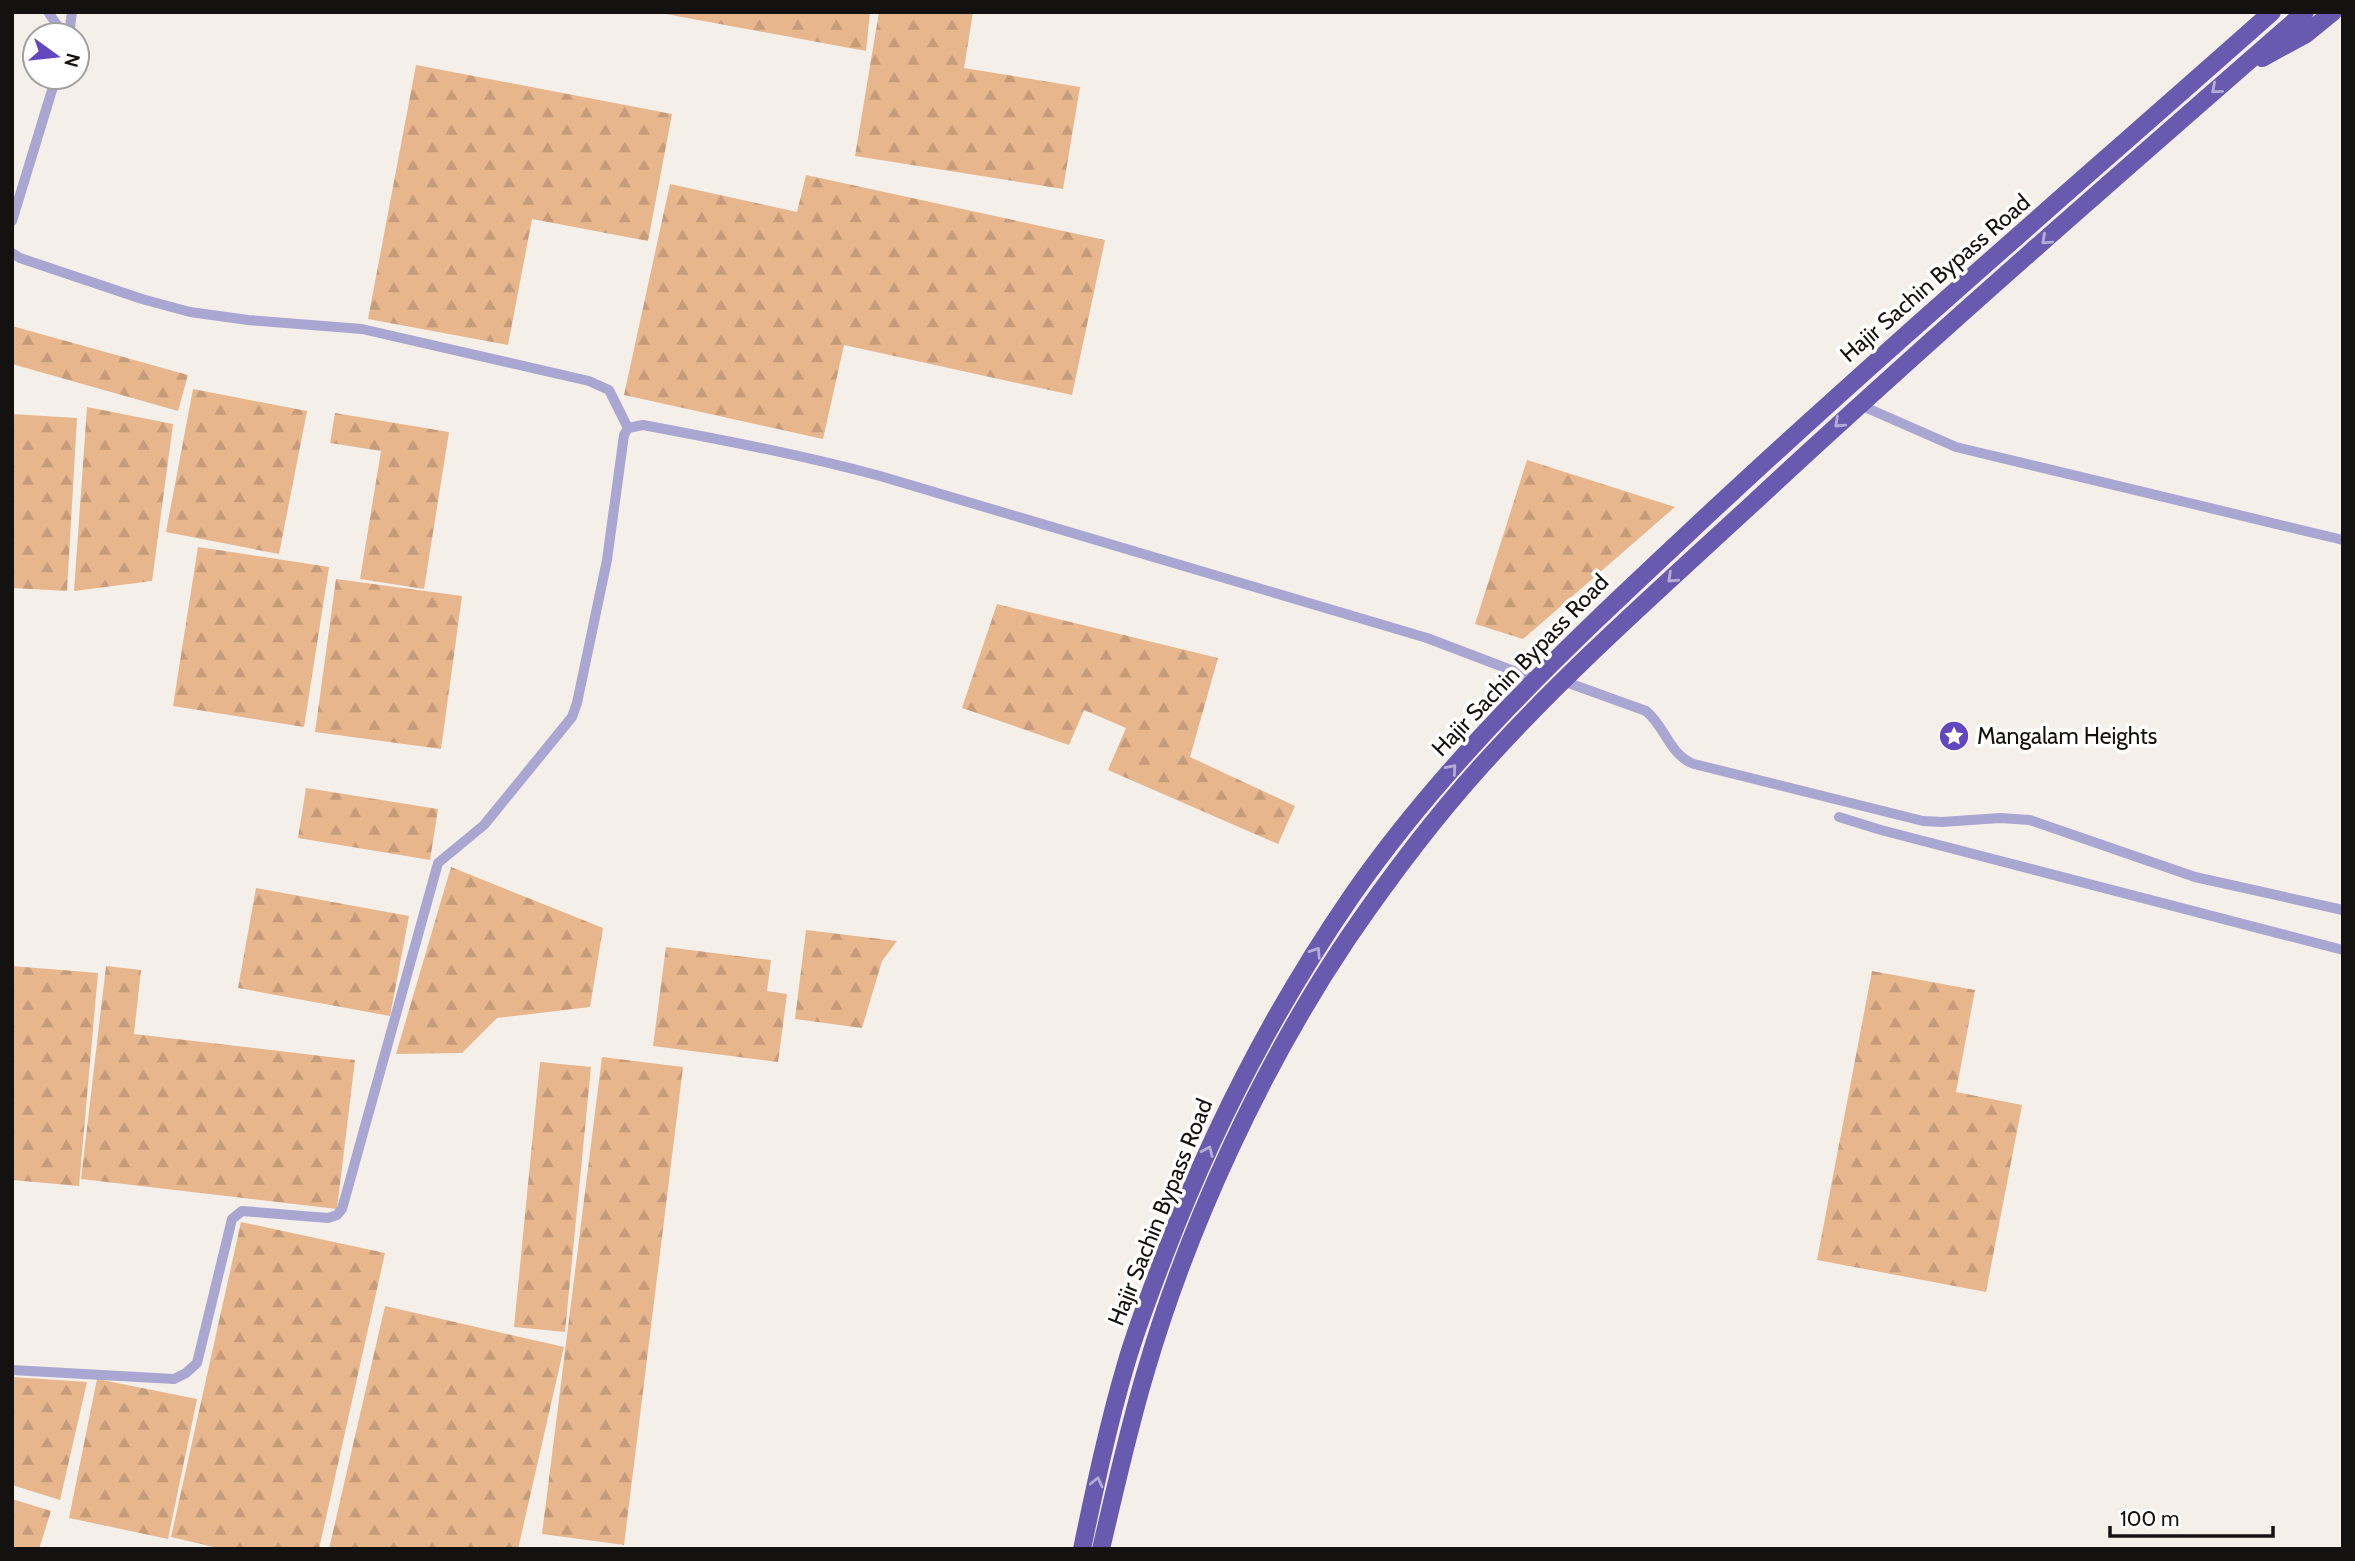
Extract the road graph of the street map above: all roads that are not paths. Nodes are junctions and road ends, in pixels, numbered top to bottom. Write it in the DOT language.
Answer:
graph roads {
  1 [pos="2256,12"];
  2 [pos="2272,12"];
  3 [pos="2305,12"];
  4 [pos="2333,12"];
  5 [pos="2237,43"];
  6 [pos="2239,70"];
  7 [pos="52,91"];
  8 [pos="12,221"];
  9 [pos="12,253"];
  10 [pos="1860,405"];
  11 [pos="628,428"];
  12 [pos="2343,540"];
  13 [pos="1535,679"];
  14 [pos="1563,681"];
  15 [pos="1839,817"];
  16 [pos="2343,910"];
  17 [pos="2343,950"];
  18 [pos="12,1370"];
  19 [pos="1082,1549"];
  20 [pos="1101,1549"];
  1 -- 5 [label="highway"];
  2 -- 5 [label="highway, Hajir Sachin Bypass Road"];
  3 -- 6 [label="highway"];
  4 -- 6 [label="highway"];
  5 -- 13 [label="highway, Hajir Sachin Bypass Road"];
  6 -- 10 [label="highway, one-way"];
  7 -- 8 [label="street"];
  9 -- 11 [label="street"];
  10 -- 12 [label="street"];
  10 -- 14 [label="highway, one-way"];
  11 -- 13 [label="street"];
  11 -- 18 [label="street"];
  19 -- 13 [label="highway, Hajir Sachin Bypass Road, one-way"];
  14 -- 16 [label="street"];
  14 -- 20 [label="highway"];
  15 -- 17 [label="street"];
}
